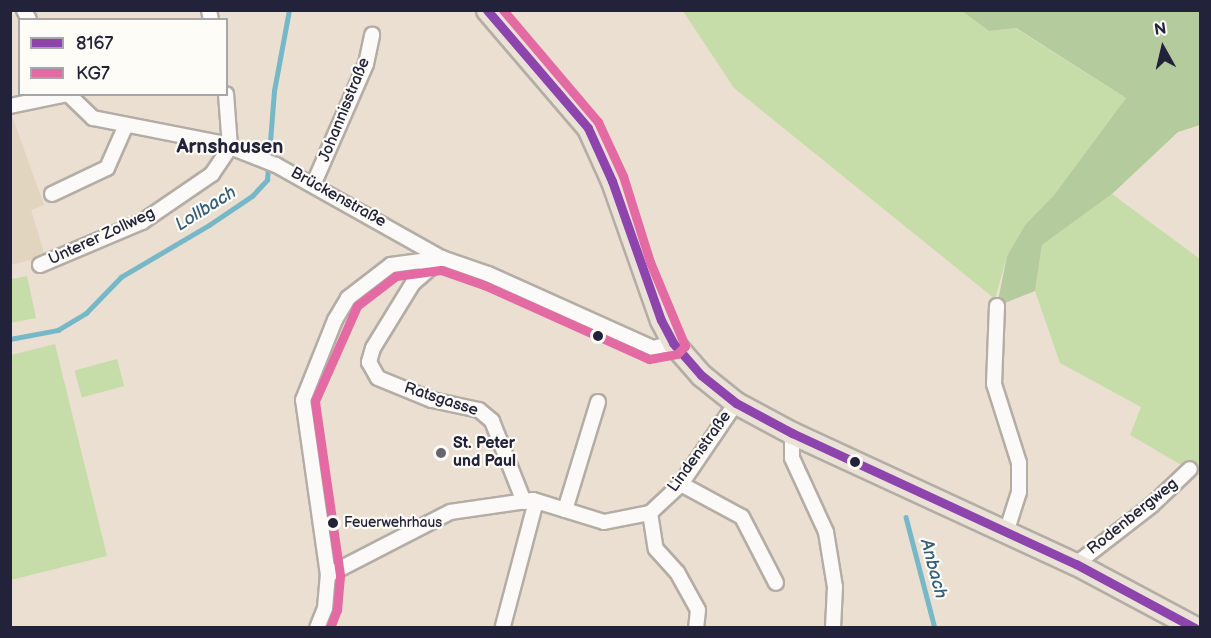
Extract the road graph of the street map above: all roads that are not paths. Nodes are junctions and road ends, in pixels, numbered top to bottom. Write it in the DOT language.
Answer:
graph roads {
  1 [pos="487,10"];
  2 [pos="372,36"];
  3 [pos="58,96"];
  4 [pos="70,96"];
  5 [pos="226,96"];
  6 [pos="10,106"];
  7 [pos="126,125"];
  8 [pos="230,147"];
  9 [pos="314,183"];
  10 [pos="52,194"];
  11 [pos="442,258"];
  12 [pos="40,265"];
  13 [pos="997,306"];
  14 [pos="673,343"];
  15 [pos="598,402"];
  16 [pos="736,403"];
  17 [pos="792,433"];
  18 [pos="1190,469"];
  19 [pos="681,484"];
  20 [pos="530,502"];
  21 [pos="565,510"];
  22 [pos="650,513"];
  23 [pos="1006,533"];
  24 [pos="1076,564"];
  25 [pos="328,575"];
  26 [pos="776,583"];
  27 [pos="503,626"];
  28 [pos="317,627"];
  29 [pos="696,627"];
  30 [pos="833,627"];
  31 [pos="1196,627"];
  1 -- 14 [label="main road"];
  2 -- 9 [label="street, Johannisstraße"];
  3 -- 6 [label="street"];
  4 -- 7 [label="street, Brückenstraße"];
  5 -- 8 [label="street"];
  7 -- 8 [label="street, Brückenstraße"];
  7 -- 10 [label="street"];
  8 -- 9 [label="street, Brückenstraße"];
  8 -- 12 [label="street, Unterer Zollweg"];
  9 -- 11 [label="street, Brückenstraße"];
  11 -- 14 [label="street, Brückenstraße"];
  11 -- 20 [label="street, Ratsgasse"];
  11 -- 25 [label="street"];
  13 -- 23 [label="street"];
  14 -- 16 [label="main road"];
  15 -- 21 [label="street"];
  16 -- 17 [label="main road"];
  16 -- 19 [label="street, Lindenstraße"];
  17 -- 23 [label="main road"];
  17 -- 30 [label="street"];
  18 -- 24 [label="street, Rodenbergweg"];
  19 -- 22 [label="street, Lindenstraße"];
  19 -- 26 [label="street"];
  20 -- 21 [label="street"];
  20 -- 25 [label="street"];
  20 -- 27 [label="street"];
  21 -- 22 [label="street"];
  22 -- 29 [label="street"];
  23 -- 24 [label="main road"];
  24 -- 31 [label="main road"];
  25 -- 28 [label="street"];
}
